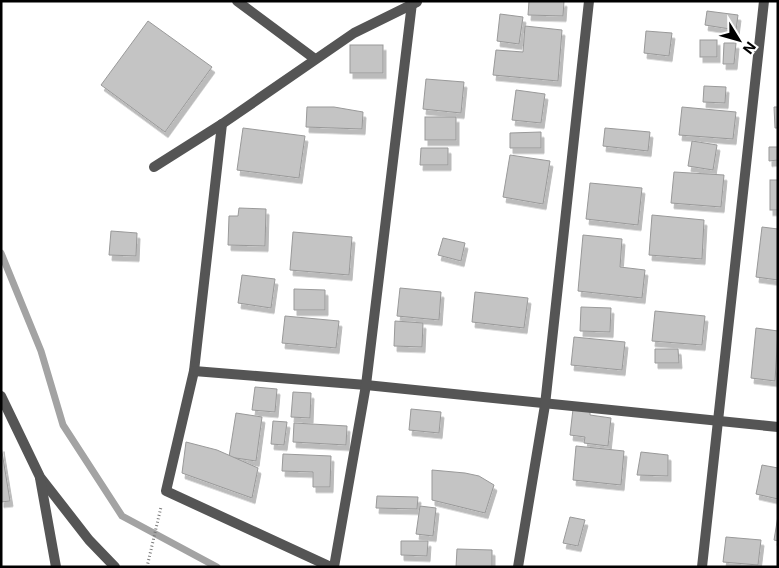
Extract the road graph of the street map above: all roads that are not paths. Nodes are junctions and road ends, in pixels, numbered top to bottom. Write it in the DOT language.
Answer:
graph roads {
  1 [pos="237,1"];
  2 [pos="589,1"];
  3 [pos="764,1"];
  4 [pos="415,2"];
  5 [pos="315,59"];
  6 [pos="222,124"];
  7 [pos="154,167"];
  8 [pos="194,371"];
  9 [pos="366,385"];
  10 [pos="1,396"];
  11 [pos="545,405"];
  12 [pos="719,422"];
  13 [pos="778,427"];
  14 [pos="40,477"];
  15 [pos="56,567"];
  16 [pos="115,567"];
  17 [pos="333,567"];
  18 [pos="518,567"];
  19 [pos="702,567"];
  1 -- 5 [label="street"];
  2 -- 11 [label="street"];
  3 -- 12 [label="street"];
  4 -- 5 [label="street"];
  4 -- 9 [label="street"];
  5 -- 6 [label="street"];
  6 -- 7 [label="street"];
  6 -- 8 [label="street"];
  8 -- 9 [label="street"];
  8 -- 17 [label="street"];
  9 -- 11 [label="street"];
  9 -- 17 [label="street"];
  10 -- 14 [label="street"];
  11 -- 12 [label="street"];
  11 -- 18 [label="street"];
  12 -- 13 [label="street"];
  12 -- 19 [label="street"];
  14 -- 15 [label="street"];
  14 -- 16 [label="street"];
}
